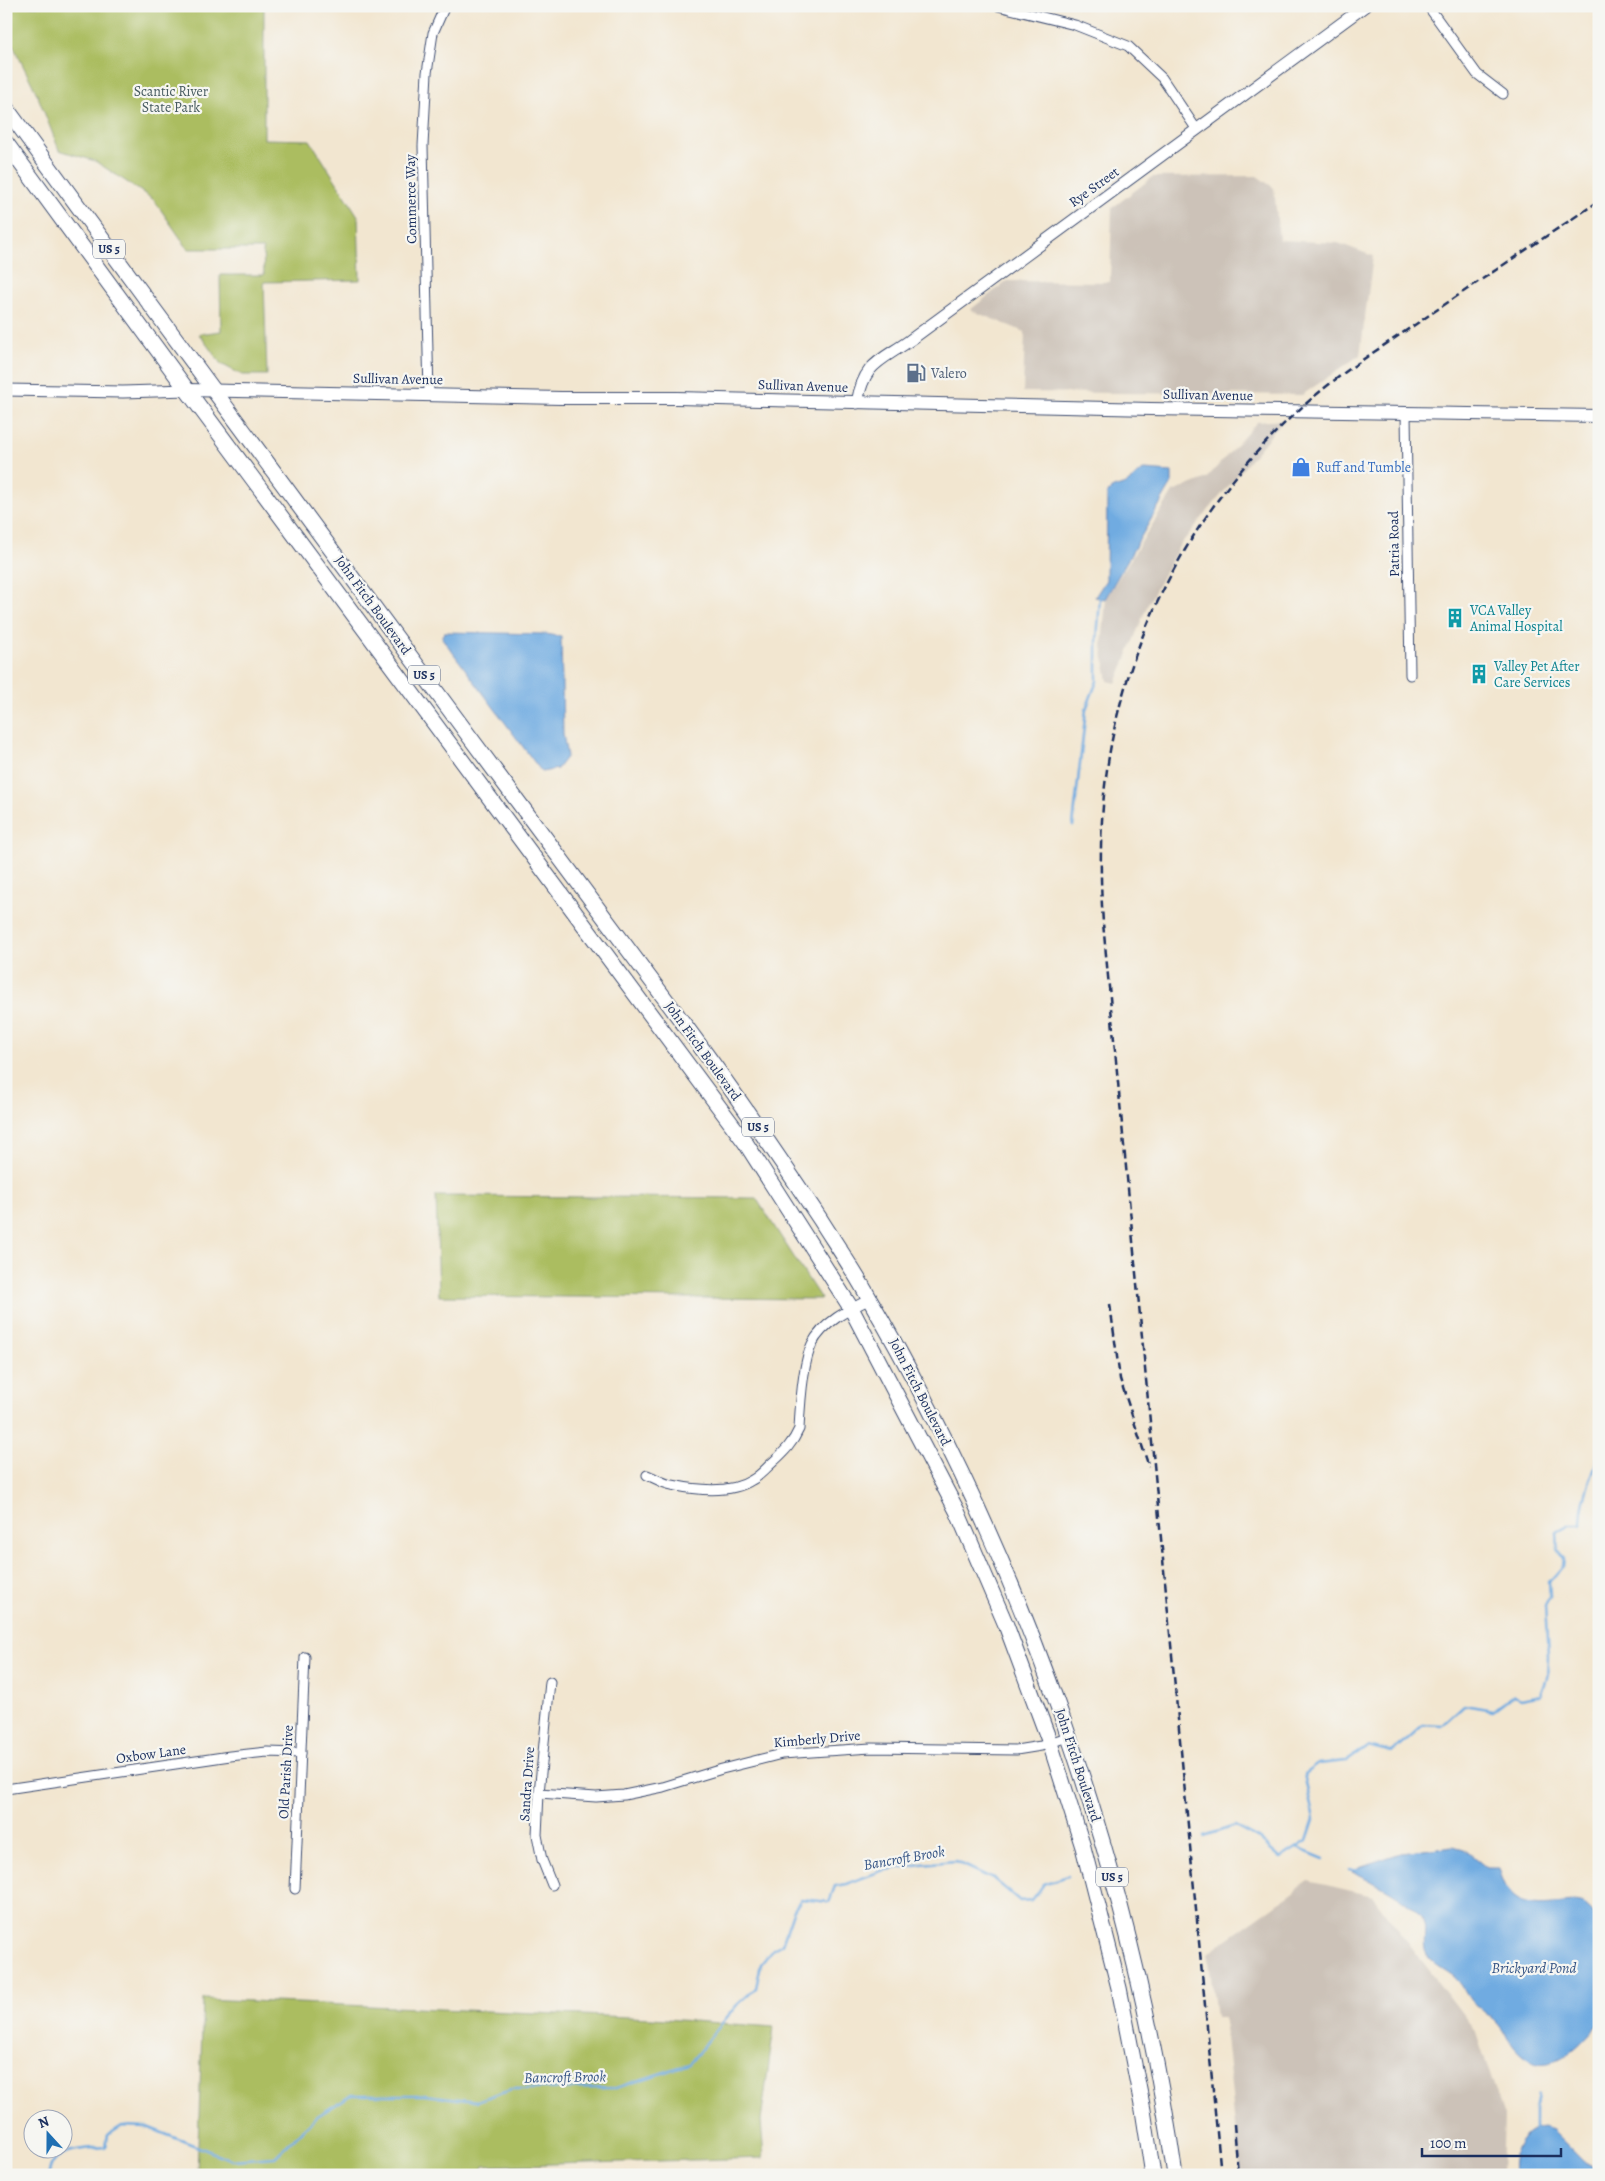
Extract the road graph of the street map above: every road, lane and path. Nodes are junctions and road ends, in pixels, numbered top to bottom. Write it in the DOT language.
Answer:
graph roads {
  1 [pos="445,6"];
  2 [pos="998,6"];
  3 [pos="1365,6"];
  4 [pos="1428,6"];
  5 [pos="1503,94"];
  6 [pos="6,108"];
  7 [pos="1197,130"];
  8 [pos="6,143"];
  9 [pos="212,389"];
  10 [pos="6,390"];
  11 [pos="187,390"];
  12 [pos="429,394"];
  13 [pos="857,403"];
  14 [pos="1406,413"];
  15 [pos="1599,416"];
  16 [pos="1410,675"];
  17 [pos="637,961"];
  18 [pos="620,973"];
  19 [pos="870,1299"];
  20 [pos="851,1308"];
  21 [pos="647,1474"];
  22 [pos="972,1495"];
  23 [pos="954,1504"];
  24 [pos="1025,1617"];
  25 [pos="1006,1625"];
  26 [pos="305,1657"];
  27 [pos="550,1682"];
  28 [pos="1070,1736"];
  29 [pos="1050,1743"];
  30 [pos="301,1753"];
  31 [pos="6,1789"];
  32 [pos="539,1793"];
  33 [pos="552,1885"];
  34 [pos="295,1889"];
  35 [pos="1148,2020"];
  36 [pos="1126,2024"];
  37 [pos="1153,2175"];
  38 [pos="1175,2175"];
  1 -- 12 [label="street, Commerce Way"];
  2 -- 7 [label="street"];
  3 -- 7 [label="street, Rye Street"];
  4 -- 5 [label="street"];
  6 -- 9 [label="highway, John Fitch Boulevard / US 5"];
  7 -- 13 [label="street, Rye Street"];
  8 -- 11 [label="highway, John Fitch Boulevard / US 5"];
  9 -- 11 [label="main road, Sullivan Avenue"];
  9 -- 12 [label="main road, Sullivan Avenue"];
  9 -- 17 [label="highway, John Fitch Boulevard / US 5"];
  10 -- 11 [label="street, Sullivan Avenue"];
  11 -- 18 [label="highway, John Fitch Boulevard / US 5"];
  12 -- 13 [label="main road, Sullivan Avenue"];
  13 -- 14 [label="main road, Sullivan Avenue"];
  14 -- 15 [label="main road, Sullivan Avenue"];
  14 -- 16 [label="street, Patria Road"];
  17 -- 18 [label="highway"];
  17 -- 19 [label="highway, John Fitch Boulevard / US 5"];
  18 -- 20 [label="highway, John Fitch Boulevard / US 5"];
  19 -- 20 [label="street"];
  19 -- 22 [label="highway, John Fitch Boulevard / US 5"];
  20 -- 21 [label="street"];
  20 -- 23 [label="highway, John Fitch Boulevard / US 5"];
  22 -- 23 [label="highway"];
  22 -- 24 [label="highway, John Fitch Boulevard / US 5"];
  23 -- 25 [label="highway, John Fitch Boulevard / US 5"];
  24 -- 25 [label="highway"];
  24 -- 28 [label="highway, John Fitch Boulevard / US 5"];
  25 -- 29 [label="highway, John Fitch Boulevard / US 5"];
  26 -- 30 [label="street, Old Parish Drive"];
  27 -- 32 [label="street, Sandra Drive"];
  28 -- 29 [label="street, Kimberly Drive"];
  28 -- 35 [label="highway, John Fitch Boulevard / US 5"];
  29 -- 32 [label="street, Kimberly Drive"];
  29 -- 36 [label="highway, John Fitch Boulevard / US 5"];
  30 -- 31 [label="street, Oxbow Lane"];
  30 -- 34 [label="street, Old Parish Drive"];
  32 -- 33 [label="street, Sandra Drive"];
  35 -- 36 [label="highway"];
  35 -- 38 [label="highway, John Fitch Boulevard / US 5"];
  36 -- 37 [label="highway, John Fitch Boulevard / US 5"];
}
